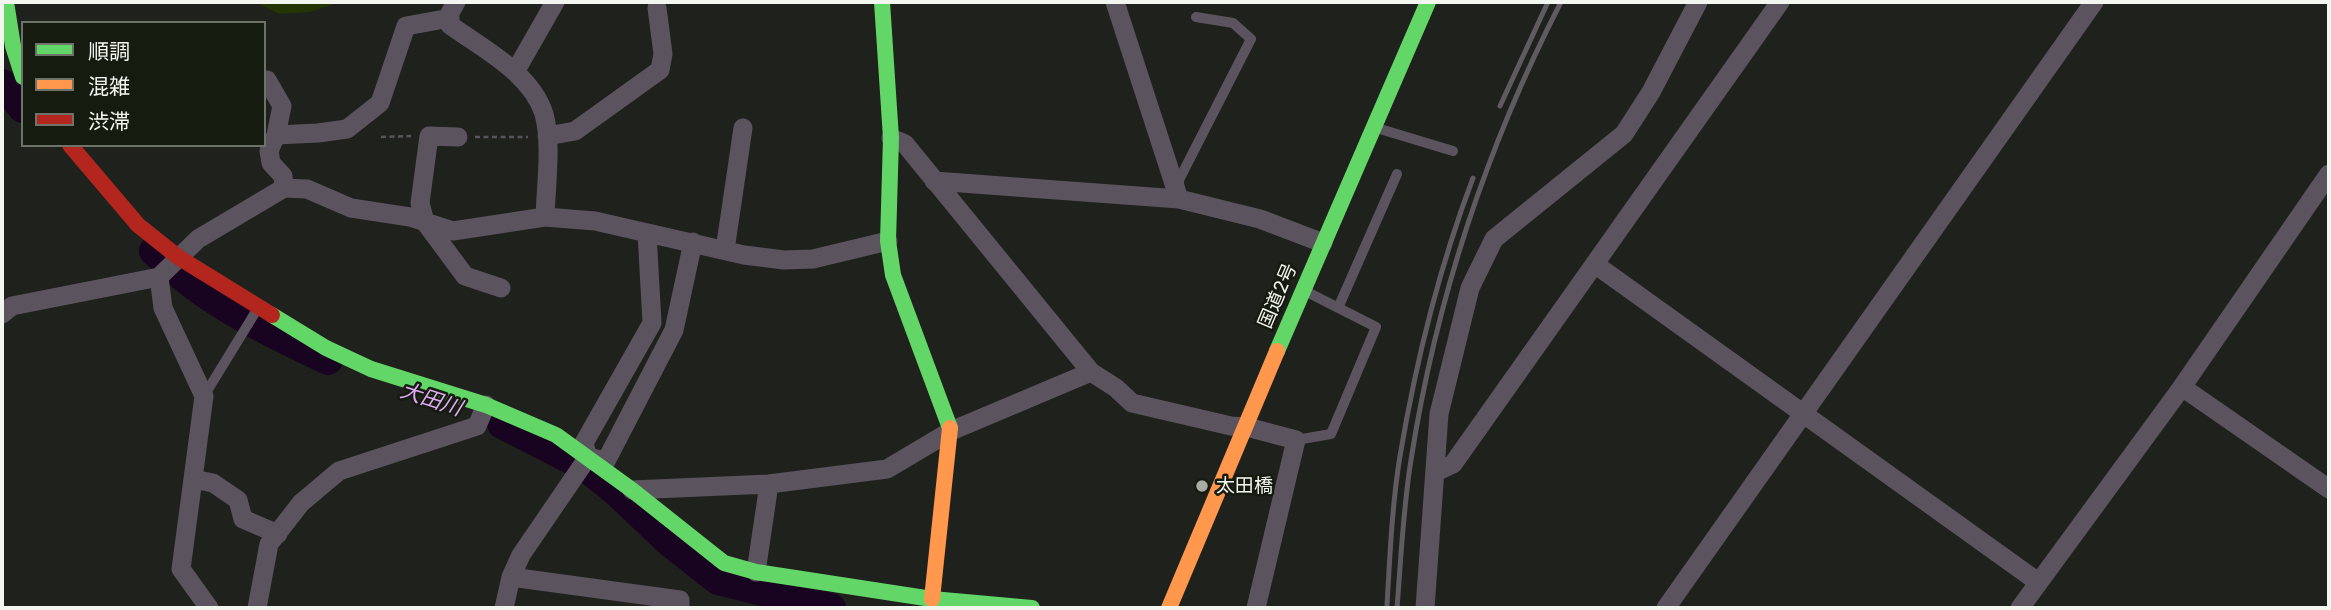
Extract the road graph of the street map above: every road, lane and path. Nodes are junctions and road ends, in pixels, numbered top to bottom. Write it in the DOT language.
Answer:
graph roads {
  1 [pos="6,2"];
  2 [pos="555,2"];
  3 [pos="882,2"];
  4 [pos="1115,2"];
  5 [pos="1428,2"];
  6 [pos="1698,2"];
  7 [pos="1780,2"];
  8 [pos="2094,2"];
  9 [pos="657,8"];
  10 [pos="453,10"];
  11 [pos="1196,16"];
  12 [pos="7,48"];
  13 [pos="515,72"];
  14 [pos="21,73"];
  15 [pos="267,80"];
  16 [pos="1373,127"];
  17 [pos="743,128"];
  18 [pos="276,135"];
  19 [pos="429,136"];
  20 [pos="547,136"];
  21 [pos="380,137"];
  22 [pos="458,137"];
  23 [pos="891,138"];
  24 [pos="72,147"];
  25 [pos="1453,151"];
  26 [pos="1397,174"];
  27 [pos="2329,174"];
  28 [pos="934,181"];
  29 [pos="284,188"];
  30 [pos="1179,199"];
  31 [pos="545,217"];
  32 [pos="425,222"];
  33 [pos="647,233"];
  34 [pos="888,241"];
  35 [pos="693,242"];
  36 [pos="1323,243"];
  37 [pos="725,250"];
  38 [pos="178,257"];
  39 [pos="1596,265"];
  40 [pos="159,277"];
  41 [pos="501,288"];
  42 [pos="1303,290"];
  43 [pos="259,307"];
  44 [pos="5,308"];
  45 [pos="1338,308"];
  46 [pos="1091,372"];
  47 [pos="2182,387"];
  48 [pos="204,396"];
  49 [pos="486,405"];
  50 [pos="1804,414"];
  51 [pos="1247,427"];
  52 [pos="951,431"];
  53 [pos="1296,440"];
  54 [pos="588,457"];
  55 [pos="1436,472"];
  56 [pos="193,479"];
  57 [pos="769,484"];
  58 [pos="2329,489"];
  59 [pos="632,490"];
  60 [pos="278,534"];
  61 [pos="756,572"];
  62 [pos="511,577"];
  63 [pos="2038,582"];
  64 [pos="931,604"];
  65 [pos="209,608"];
  66 [pos="257,608"];
  67 [pos="504,608"];
  68 [pos="680,608"];
  69 [pos="1032,608"];
  70 [pos="1170,608"];
  71 [pos="1256,608"];
  72 [pos="1425,608"];
  73 [pos="1666,608"];
  74 [pos="2020,608"];
  1 -- 12 [label="main road"];
  2 -- 13 [label="street"];
  3 -- 23 [label="main road"];
  4 -- 30 [label="street"];
  5 -- 16 [label="main road, 国道2号"];
  6 -- 55 [label="street"];
  7 -- 39 [label="street"];
  8 -- 50 [label="street"];
  9 -- 20 [label="street"];
  10 -- 13 [label="street"];
  10 -- 18 [label="street"];
  11 -- 30 [label="lane"];
  12 -- 14 [label="main road"];
  13 -- 20 [label="street"];
  15 -- 18 [label="street"];
  16 -- 25 [label="lane"];
  16 -- 36 [label="main road, 国道2号"];
  17 -- 37 [label="street"];
  18 -- 29 [label="street"];
  19 -- 21 [label="path"];
  19 -- 22 [label="street"];
  19 -- 32 [label="street"];
  20 -- 22 [label="path"];
  20 -- 31 [label="street"];
  23 -- 28 [label="street"];
  23 -- 34 [label="main road"];
  24 -- 38 [label="main road"];
  26 -- 45 [label="lane"];
  27 -- 47 [label="street"];
  28 -- 30 [label="street"];
  28 -- 46 [label="street"];
  29 -- 32 [label="street"];
  29 -- 38 [label="street"];
  30 -- 36 [label="street"];
  31 -- 32 [label="street"];
  31 -- 33 [label="street"];
  32 -- 41 [label="street"];
  33 -- 35 [label="street"];
  33 -- 54 [label="street"];
  34 -- 37 [label="street"];
  34 -- 52 [label="main road"];
  35 -- 37 [label="street"];
  35 -- 54 [label="street"];
  36 -- 42 [label="main road, 国道2号"];
  38 -- 40 [label="street"];
  38 -- 43 [label="main road"];
  39 -- 50 [label="street"];
  39 -- 55 [label="street"];
  40 -- 44 [label="street"];
  40 -- 48 [label="street"];
  42 -- 45 [label="lane"];
  42 -- 51 [label="main road, 国道2号"];
  43 -- 48 [label="lane"];
  43 -- 49 [label="main road"];
  45 -- 53 [label="lane"];
  46 -- 51 [label="street"];
  46 -- 52 [label="street"];
  47 -- 58 [label="street"];
  47 -- 63 [label="street"];
  48 -- 56 [label="street"];
  49 -- 54 [label="main road"];
  49 -- 60 [label="street"];
  50 -- 63 [label="street"];
  50 -- 73 [label="street"];
  51 -- 53 [label="street"];
  51 -- 70 [label="main road, 国道2号"];
  52 -- 57 [label="street"];
  52 -- 64 [label="main road"];
  53 -- 71 [label="street"];
  54 -- 59 [label="main road"];
  54 -- 62 [label="street"];
  55 -- 72 [label="street"];
  56 -- 60 [label="street"];
  56 -- 65 [label="street"];
  57 -- 59 [label="street"];
  57 -- 61 [label="street"];
  59 -- 61 [label="main road"];
  60 -- 66 [label="street"];
  61 -- 64 [label="main road"];
  62 -- 67 [label="street"];
  62 -- 68 [label="street"];
  63 -- 74 [label="street"];
  64 -- 69 [label="main road"];
}
